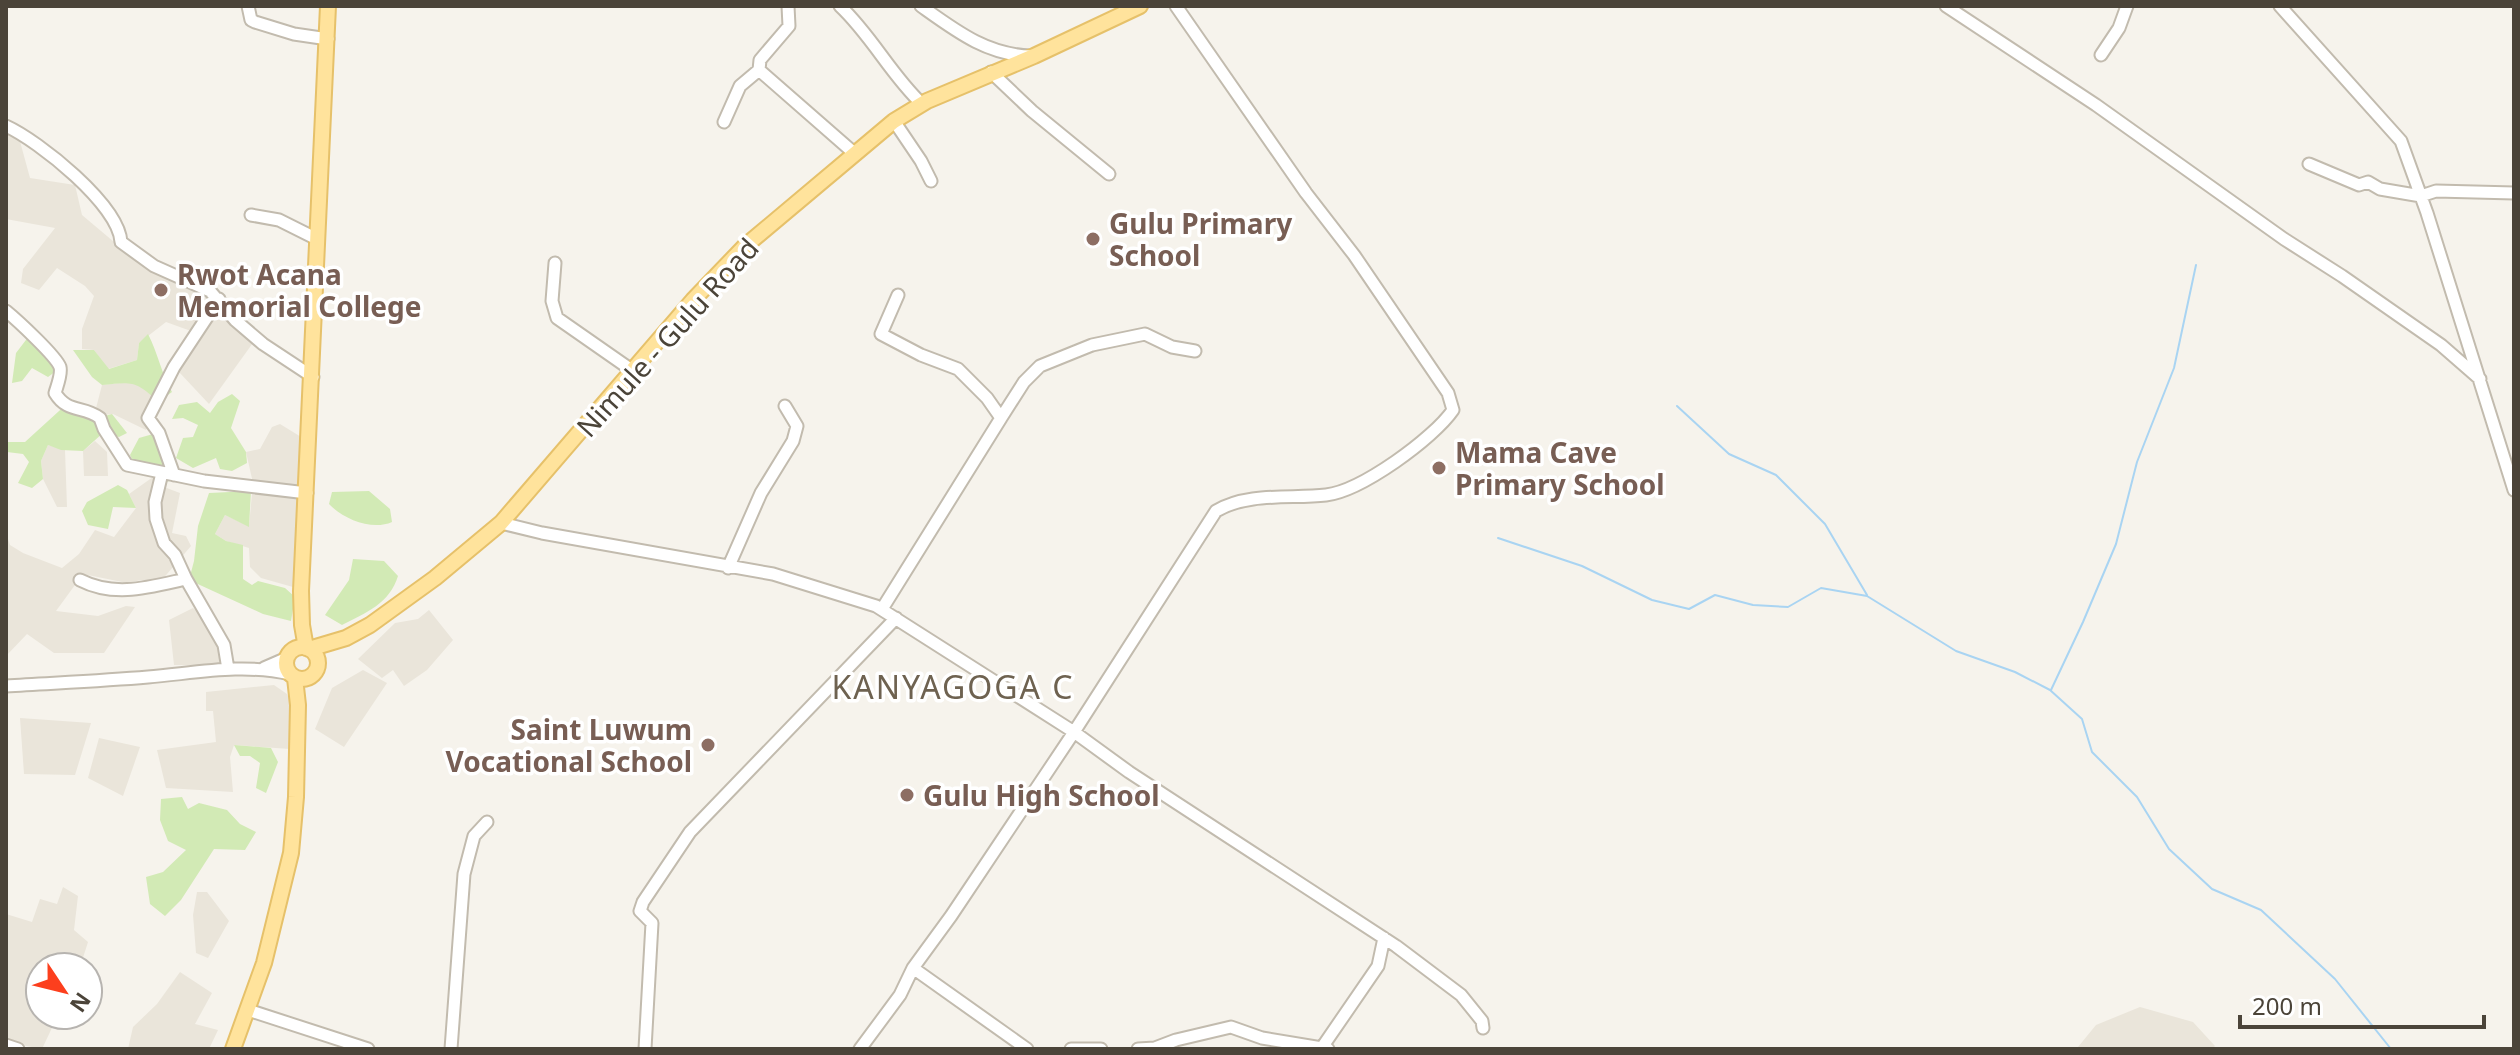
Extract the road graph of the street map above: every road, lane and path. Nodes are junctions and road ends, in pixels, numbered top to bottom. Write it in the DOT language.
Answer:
graph roads {
  1 [pos="248,6"];
  2 [pos="328,6"];
  3 [pos="788,6"];
  4 [pos="840,6"];
  5 [pos="921,6"];
  6 [pos="1140,6"];
  7 [pos="1176,6"];
  8 [pos="1946,6"];
  9 [pos="2127,6"];
  10 [pos="2280,6"];
  11 [pos="328,39"];
  12 [pos="2101,55"];
  13 [pos="1034,56"];
  14 [pos="759,70"];
  15 [pos="991,72"];
  16 [pos="922,104"];
  17 [pos="894,121"];
  18 [pos="724,122"];
  19 [pos="6,126"];
  20 [pos="854,153"];
  21 [pos="2309,164"];
  22 [pos="1109,174"];
  23 [pos="931,181"];
  24 [pos="2514,193"];
  25 [pos="2421,196"];
  26 [pos="251,215"];
  27 [pos="317,239"];
  28 [pos="555,263"];
  29 [pos="898,295"];
  30 [pos="219,299"];
  31 [pos="6,311"];
  32 [pos="1195,351"];
  33 [pos="633,371"];
  34 [pos="313,377"];
  35 [pos="2480,379"];
  36 [pos="785,406"];
  37 [pos="1001,418"];
  38 [pos="168,474"];
  39 [pos="2514,490"];
  40 [pos="307,493"];
  41 [pos="501,523"];
  42 [pos="728,568"];
  43 [pos="186,579"];
  44 [pos="80,580"];
  45 [pos="882,609"];
  46 [pos="896,618"];
  47 [pos="346,638"];
  48 [pos="299,651"];
  49 [pos="318,664"];
  50 [pos="264,668"];
  51 [pos="228,669"];
  52 [pos="298,676"];
  53 [pos="6,686"];
  54 [pos="1074,732"];
  55 [pos="487,822"];
  56 [pos="1384,938"];
  57 [pos="913,968"];
  58 [pos="248,1010"];
  59 [pos="1483,1028"];
  60 [pos="6,1045"];
  61 [pos="1326,1048"];
  62 [pos="18,1049"];
  63 [pos="233,1049"];
  64 [pos="368,1049"];
  65 [pos="451,1049"];
  66 [pos="645,1049"];
  67 [pos="860,1049"];
  68 [pos="1027,1049"];
  69 [pos="1071,1049"];
  70 [pos="1101,1049"];
  71 [pos="1138,1049"];
  1 -- 11 [label="street"];
  2 -- 11 [label="main road"];
  3 -- 14 [label="street"];
  4 -- 16 [label="street"];
  5 -- 13 [label="street"];
  6 -- 13 [label="main road, Nimule - Gulu Road"];
  7 -- 54 [label="street"];
  8 -- 35 [label="street"];
  9 -- 12 [label="street"];
  10 -- 25 [label="street"];
  11 -- 27 [label="main road"];
  13 -- 15 [label="main road, Nimule - Gulu Road"];
  14 -- 18 [label="street"];
  14 -- 20 [label="street"];
  15 -- 16 [label="main road, Nimule - Gulu Road"];
  15 -- 22 [label="street"];
  16 -- 17 [label="main road, Nimule - Gulu Road"];
  17 -- 20 [label="main road, Nimule - Gulu Road"];
  17 -- 23 [label="street"];
  19 -- 30 [label="street"];
  20 -- 33 [label="main road, Nimule - Gulu Road"];
  21 -- 25 [label="street"];
  24 -- 25 [label="street"];
  25 -- 35 [label="street"];
  26 -- 27 [label="street"];
  27 -- 34 [label="main road"];
  28 -- 33 [label="street"];
  29 -- 37 [label="street"];
  30 -- 34 [label="street"];
  30 -- 38 [label="street"];
  31 -- 38 [label="street"];
  32 -- 37 [label="street"];
  33 -- 41 [label="main road, Nimule - Gulu Road"];
  34 -- 40 [label="main road"];
  35 -- 39 [label="street"];
  36 -- 42 [label="street"];
  37 -- 45 [label="street"];
  38 -- 40 [label="street"];
  38 -- 43 [label="street"];
  40 -- 48 [label="main road"];
  41 -- 42 [label="street"];
  41 -- 47 [label="main road, Nimule - Gulu Road"];
  42 -- 45 [label="street"];
  43 -- 44 [label="street"];
  43 -- 51 [label="street"];
  45 -- 46 [label="street"];
  46 -- 54 [label="street"];
  46 -- 66 [label="street"];
  47 -- 48 [label="main road, Nimule - Gulu Road"];
  47 -- 49 [label="main road, Nimule - Gulu Road"];
  48 -- 49 [label="main road"];
  48 -- 50 [label="street"];
  48 -- 52 [label="main road"];
  49 -- 52 [label="main road, Nimule - Gulu Road"];
  50 -- 51 [label="street"];
  50 -- 52 [label="street"];
  51 -- 53 [label="street"];
  52 -- 58 [label="main road"];
  54 -- 56 [label="street"];
  54 -- 57 [label="street"];
  55 -- 65 [label="street"];
  56 -- 59 [label="street"];
  56 -- 61 [label="street"];
  57 -- 67 [label="street"];
  57 -- 68 [label="street"];
  58 -- 63 [label="main road"];
  58 -- 64 [label="street"];
  60 -- 62 [label="street"];
  61 -- 71 [label="street"];
  69 -- 70 [label="street"];
}
